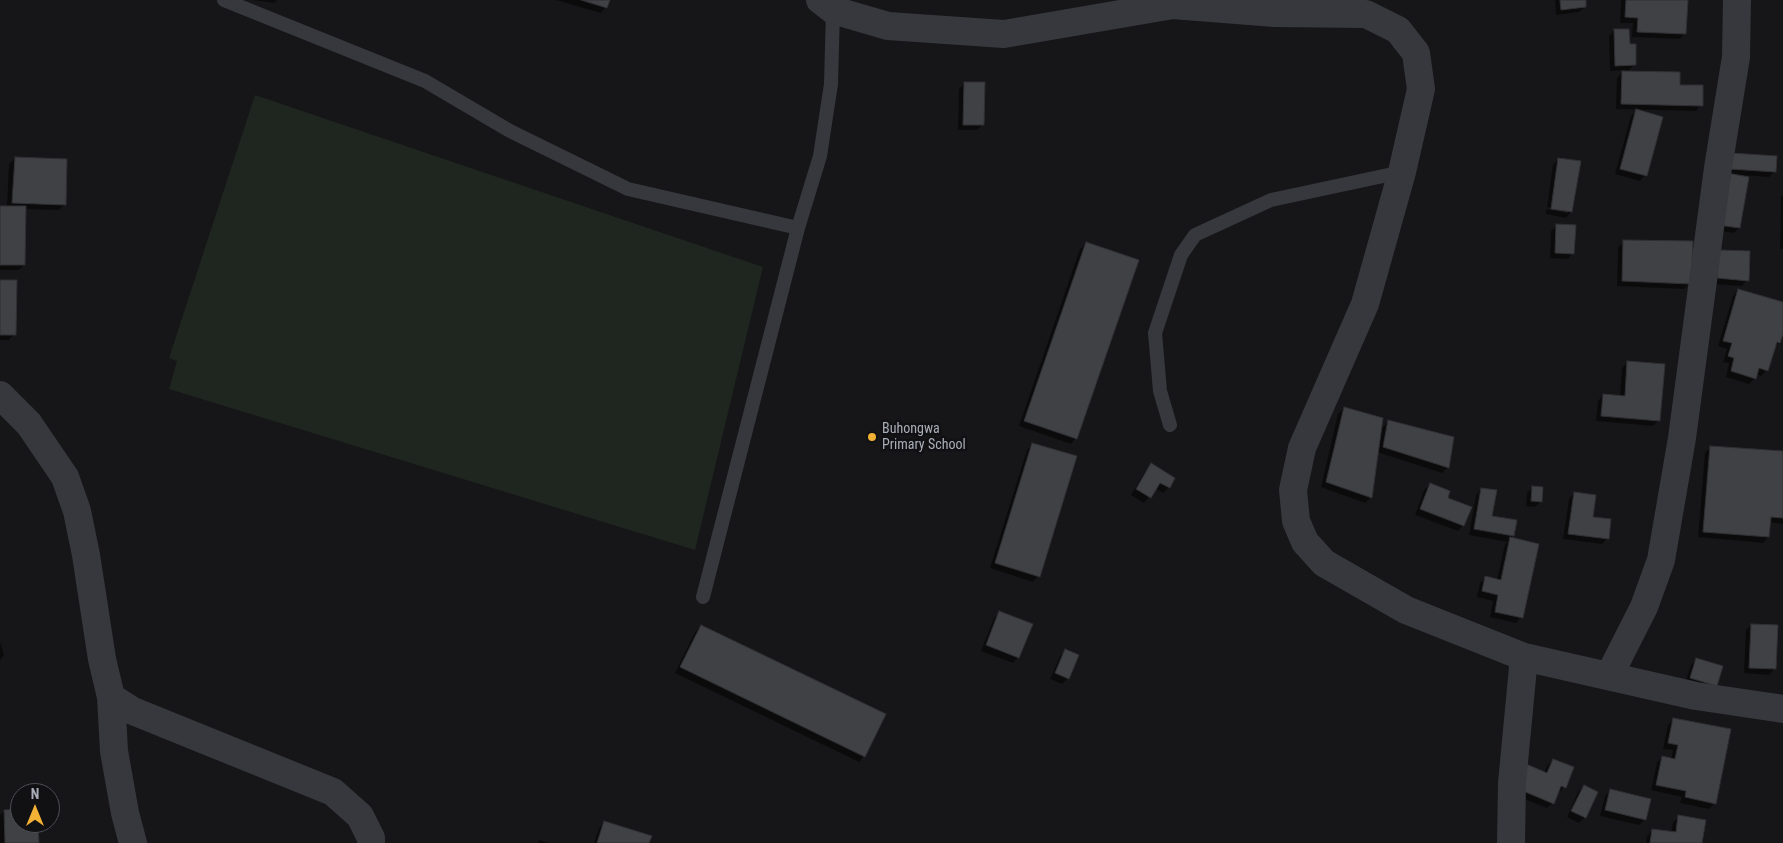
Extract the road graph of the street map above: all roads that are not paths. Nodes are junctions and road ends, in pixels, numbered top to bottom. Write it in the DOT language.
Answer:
graph roads {
  1 [pos="224,0"];
  2 [pos="1737,0"];
  3 [pos="1173,3"];
  4 [pos="826,5"];
  5 [pos="1402,172"];
  6 [pos="798,228"];
  7 [pos="0,395"];
  8 [pos="1170,425"];
  9 [pos="704,597"];
  10 [pos="1524,656"];
  11 [pos="1609,676"];
  12 [pos="111,697"];
  13 [pos="1783,709"];
  14 [pos="133,843"];
  15 [pos="372,843"];
  16 [pos="1511,843"];
  1 -- 6 [label="lane"];
  2 -- 11 [label="street"];
  3 -- 4 [label="street"];
  3 -- 5 [label="street"];
  4 -- 6 [label="lane"];
  5 -- 8 [label="lane"];
  5 -- 10 [label="street"];
  6 -- 9 [label="lane"];
  7 -- 12 [label="street"];
  10 -- 11 [label="street"];
  10 -- 16 [label="street"];
  11 -- 13 [label="street"];
  12 -- 14 [label="street"];
  12 -- 15 [label="street"];
}
